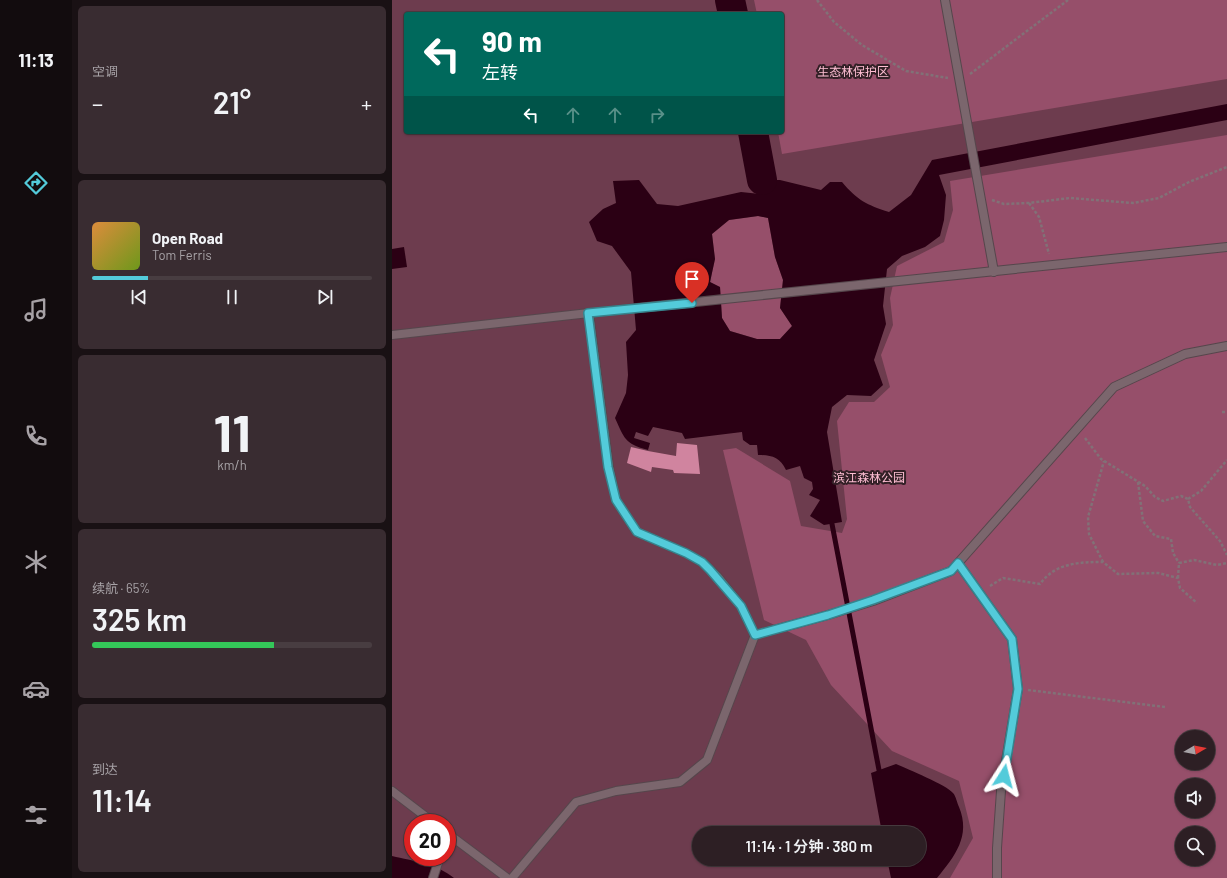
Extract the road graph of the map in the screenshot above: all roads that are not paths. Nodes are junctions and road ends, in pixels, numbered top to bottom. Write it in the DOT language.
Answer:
graph roads {
  1 [pos="945,0"];
  2 [pos="1227,247"];
  3 [pos="994,272"];
  4 [pos="588,313"];
  5 [pos="392,334"];
  6 [pos="1227,346"];
  7 [pos="958,563"];
  8 [pos="755,635"];
  9 [pos="392,790"];
  10 [pos="423,814"];
  11 [pos="456,840"];
  12 [pos="437,866"];
  13 [pos="433,878"];
  14 [pos="507,878"];
  15 [pos="512,878"];
  16 [pos="997,878"];
  1 -- 3 [label="lane"];
  2 -- 3 [label="lane"];
  3 -- 4 [label="lane"];
  4 -- 5 [label="lane"];
  4 -- 8 [label="lane"];
  6 -- 7 [label="lane"];
  7 -- 8 [label="lane"];
  7 -- 16 [label="lane"];
  8 -- 15 [label="lane"];
  9 -- 10 [label="lane"];
  11 -- 14 [label="lane"];
  12 -- 13 [label="lane"];
}
